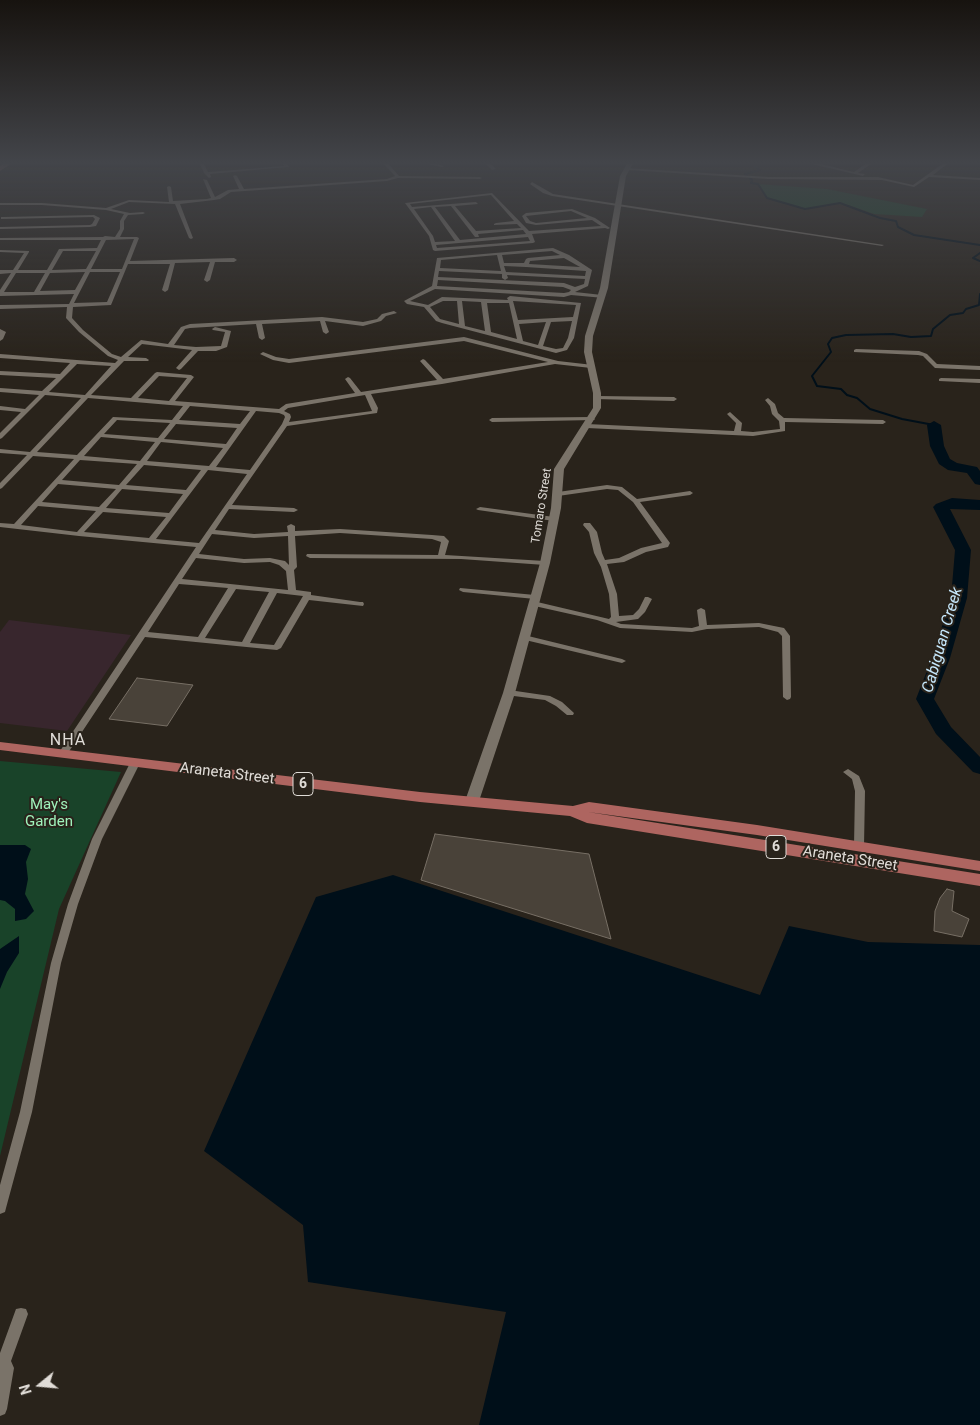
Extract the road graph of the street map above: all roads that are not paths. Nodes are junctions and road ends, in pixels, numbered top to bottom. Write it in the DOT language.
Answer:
graph roads {
  1 [pos="35,228"];
  2 [pos="122,228"];
  3 [pos="187,228"];
  4 [pos="426,228"];
  5 [pos="449,228"];
  6 [pos="470,228"];
  7 [pos="524,228"];
  8 [pos="601,228"];
  9 [pos="612,228"];
  10 [pos="774,228"];
  11 [pos="92,231"];
  12 [pos="527,232"];
  13 [pos="474,233"];
  14 [pos="88,237"];
  15 [pos="106,237"];
  16 [pos="117,237"];
  17 [pos="191,238"];
  18 [pos="28,239"];
  19 [pos="0,240"];
  20 [pos="480,240"];
  21 [pos="459,242"];
  22 [pos="434,244"];
  23 [pos="882,245"];
  24 [pos="99,249"];
  25 [pos="0,251"];
  26 [pos="499,254"];
  27 [pos="567,256"];
  28 [pos="234,260"];
  29 [pos="213,261"];
  30 [pos="173,262"];
  31 [pos="127,263"];
  32 [pos="502,264"];
  33 [pos="526,265"];
  34 [pos="438,269"];
  35 [pos="587,269"];
  36 [pos="88,270"];
  37 [pos="124,270"];
  38 [pos="47,271"];
  39 [pos="0,272"];
  40 [pos="13,272"];
  41 [pos="504,272"];
  42 [pos="437,278"];
  43 [pos="587,278"];
  44 [pos="207,280"];
  45 [pos="507,282"];
  46 [pos="434,287"];
  47 [pos="165,290"];
  48 [pos="572,291"];
  49 [pos="76,292"];
  50 [pos="508,292"];
  51 [pos="36,293"];
  52 [pos="0,294"];
  53 [pos="554,294"];
  54 [pos="602,297"];
  55 [pos="459,299"];
  56 [pos="484,301"];
  57 [pos="511,301"];
  58 [pos="555,302"];
  59 [pos="0,306"];
  60 [pos="70,306"];
  61 [pos="427,306"];
  62 [pos="394,313"];
  63 [pos="322,319"];
  64 [pos="560,319"];
  65 [pos="575,319"];
  66 [pos="549,320"];
  67 [pos="516,322"];
  68 [pos="259,323"];
  69 [pos="204,325"];
  70 [pos="462,327"];
  71 [pos="0,331"];
  72 [pos="326,332"];
  73 [pos="488,333"];
  74 [pos="262,338"];
  75 [pos="0,340"];
  76 [pos="520,341"];
  77 [pos="170,346"];
  78 [pos="540,347"];
  79 [pos="196,349"];
  80 [pos="856,351"];
  81 [pos="263,354"];
  82 [pos="0,356"];
  83 [pos="122,359"];
  84 [pos="146,360"];
  85 [pos="76,361"];
  86 [pos="423,361"];
  87 [pos="558,363"];
  88 [pos="116,365"];
  89 [pos="591,366"];
  90 [pos="179,368"];
  91 [pos="980,368"];
  92 [pos="0,373"];
  93 [pos="62,376"];
  94 [pos="348,379"];
  95 [pos="941,380"];
  96 [pos="980,381"];
  97 [pos="442,382"];
  98 [pos="0,390"];
  99 [pos="46,393"];
  100 [pos="368,394"];
  101 [pos="360,395"];
  102 [pos="87,396"];
  103 [pos="597,398"];
  104 [pos="674,399"];
  105 [pos="133,400"];
  106 [pos="768,400"];
  107 [pos="170,403"];
  108 [pos="188,404"];
  109 [pos="0,408"];
  110 [pos="254,409"];
  111 [pos="27,411"];
  112 [pos="280,411"];
  113 [pos="730,414"];
  114 [pos="492,420"];
  115 [pos="782,420"];
  116 [pos="174,422"];
  117 [pos="882,422"];
  118 [pos="590,423"];
  119 [pos="285,424"];
  120 [pos="241,426"];
  121 [pos="0,427"];
  122 [pos="9,428"];
  123 [pos="737,433"];
  124 [pos="99,435"];
  125 [pos="0,437"];
  126 [pos="160,440"];
  127 [pos="228,446"];
  128 [pos="0,451"];
  129 [pos="32,454"];
  130 [pos="78,458"];
  131 [pos="141,464"];
  132 [pos="208,468"];
  133 [pos="252,472"];
  134 [pos="58,482"];
  135 [pos="0,487"];
  136 [pos="121,487"];
  137 [pos="187,492"];
  138 [pos="690,493"];
  139 [pos="558,494"];
  140 [pos="635,501"];
  141 [pos="38,504"];
  142 [pos="228,507"];
  143 [pos="103,509"];
  144 [pos="480,509"];
  145 [pos="294,510"];
  146 [pos="170,515"];
  147 [pos="554,519"];
  148 [pos="0,525"];
  149 [pos="587,525"];
  150 [pos="16,526"];
  151 [pos="291,526"];
  152 [pos="211,532"];
  153 [pos="79,534"];
  154 [pos="292,535"];
  155 [pos="151,541"];
  156 [pos="201,545"];
  157 [pos="194,556"];
  158 [pos="310,556"];
  159 [pos="441,556"];
  160 [pos="603,562"];
  161 [pos="545,563"];
  162 [pos="290,570"];
  163 [pos="177,582"];
  164 [pos="234,587"];
  165 [pos="463,590"];
  166 [pos="274,591"];
  167 [pos="292,592"];
  168 [pos="307,597"];
  169 [pos="648,599"];
  170 [pos="534,600"];
  171 [pos="360,604"];
  172 [pos="701,610"];
  173 [pos="613,621"];
  174 [pos="703,628"];
  175 [pos="142,634"];
  176 [pos="524,637"];
  177 [pos="200,640"];
  178 [pos="245,644"];
  179 [pos="622,661"];
  180 [pos="509,693"];
  181 [pos="788,697"];
  182 [pos="570,713"];
  183 [pos="0,746"];
  184 [pos="63,754"];
  185 [pos="135,763"];
  186 [pos="848,772"];
  187 [pos="472,801"];
  188 [pos="573,811"];
  189 [pos="859,846"];
  190 [pos="980,866"];
  191 [pos="980,880"];
  192 [pos="0,1208"];
  193 [pos="21,1314"];
  194 [pos="1,1364"];
  195 [pos="0,1409"];
  1 -- 18 [label="street"];
  2 -- 16 [label="street"];
  3 -- 17 [label="street"];
  4 -- 22 [label="street"];
  5 -- 21 [label="street"];
  6 -- 13 [label="street"];
  7 -- 12 [label="street"];
  8 -- 12 [label="street"];
  9 -- 54 [label="street, Tomaro Street"];
  10 -- 23 [label="street"];
  11 -- 14 [label="street"];
  12 -- 13 [label="street"];
  12 -- 20 [label="street"];
  12 -- 22 [label="street"];
  13 -- 20 [label="street"];
  14 -- 15 [label="street"];
  14 -- 18 [label="street"];
  15 -- 16 [label="street"];
  15 -- 24 [label="street"];
  16 -- 31 [label="street"];
  18 -- 19 [label="street"];
  20 -- 21 [label="street"];
  21 -- 22 [label="street"];
  24 -- 36 [label="street"];
  24 -- 38 [label="street"];
  25 -- 40 [label="street"];
  26 -- 27 [label="street"];
  26 -- 32 [label="street"];
  26 -- 34 [label="street"];
  27 -- 33 [label="street"];
  27 -- 35 [label="street"];
  28 -- 29 [label="street"];
  29 -- 30 [label="street"];
  29 -- 44 [label="street"];
  30 -- 31 [label="street"];
  30 -- 47 [label="street"];
  31 -- 37 [label="street"];
  32 -- 33 [label="street"];
  32 -- 41 [label="street"];
  33 -- 35 [label="street"];
  34 -- 41 [label="street"];
  34 -- 42 [label="street"];
  35 -- 43 [label="street"];
  36 -- 37 [label="street"];
  36 -- 38 [label="street"];
  36 -- 49 [label="street"];
  37 -- 60 [label="street"];
  38 -- 40 [label="street"];
  38 -- 51 [label="street"];
  39 -- 40 [label="street"];
  40 -- 52 [label="street"];
  41 -- 43 [label="street"];
  41 -- 45 [label="street"];
  42 -- 45 [label="street"];
  42 -- 46 [label="street"];
  43 -- 48 [label="street"];
  45 -- 48 [label="street"];
  45 -- 50 [label="street"];
  46 -- 50 [label="street"];
  46 -- 61 [label="street"];
  48 -- 53 [label="street"];
  48 -- 54 [label="street"];
  49 -- 51 [label="street"];
  49 -- 60 [label="street"];
  50 -- 53 [label="street"];
  50 -- 57 [label="street"];
  51 -- 52 [label="street"];
  53 -- 58 [label="street"];
  54 -- 89 [label="street, Tomaro Street"];
  55 -- 56 [label="street"];
  55 -- 61 [label="street"];
  55 -- 70 [label="street"];
  56 -- 57 [label="street"];
  56 -- 73 [label="street"];
  57 -- 58 [label="street"];
  57 -- 67 [label="street"];
  58 -- 64 [label="street"];
  58 -- 65 [label="street"];
  59 -- 60 [label="street"];
  60 -- 83 [label="street"];
  61 -- 70 [label="street"];
  62 -- 63 [label="street"];
  63 -- 68 [label="street"];
  63 -- 72 [label="street"];
  64 -- 65 [label="street"];
  64 -- 66 [label="street"];
  65 -- 78 [label="street"];
  66 -- 67 [label="street"];
  66 -- 78 [label="street"];
  67 -- 76 [label="street"];
  68 -- 69 [label="street"];
  68 -- 74 [label="street"];
  69 -- 77 [label="street"];
  69 -- 79 [label="street"];
  70 -- 73 [label="street"];
  71 -- 75 [label="street"];
  73 -- 76 [label="street"];
  76 -- 78 [label="street"];
  77 -- 79 [label="street"];
  77 -- 83 [label="street"];
  79 -- 90 [label="street"];
  80 -- 91 [label="street"];
  81 -- 87 [label="street"];
  82 -- 85 [label="street"];
  83 -- 84 [label="street"];
  83 -- 88 [label="street"];
  85 -- 88 [label="street"];
  85 -- 93 [label="street"];
  86 -- 97 [label="street"];
  87 -- 89 [label="street"];
  87 -- 97 [label="street"];
  88 -- 102 [label="street"];
  89 -- 103 [label="street, Tomaro Street"];
  92 -- 93 [label="street"];
  93 -- 99 [label="street"];
  94 -- 101 [label="street"];
  95 -- 96 [label="street"];
  97 -- 100 [label="street"];
  98 -- 99 [label="street"];
  99 -- 102 [label="street"];
  99 -- 111 [label="street"];
  100 -- 101 [label="street"];
  100 -- 119 [label="street"];
  101 -- 112 [label="street"];
  102 -- 105 [label="street"];
  102 -- 129 [label="street"];
  103 -- 104 [label="street"];
  103 -- 118 [label="street, Tomaro Street"];
  105 -- 107 [label="street"];
  105 -- 107 [label="street"];
  106 -- 115 [label="street"];
  107 -- 108 [label="street"];
  108 -- 110 [label="street"];
  108 -- 116 [label="street"];
  109 -- 111 [label="street"];
  110 -- 112 [label="street"];
  110 -- 120 [label="street"];
  111 -- 122 [label="street"];
  112 -- 119 [label="street"];
  113 -- 123 [label="street"];
  114 -- 118 [label="street"];
  115 -- 117 [label="street"];
  115 -- 123 [label="street"];
  116 -- 120 [label="street"];
  116 -- 124 [label="street"];
  116 -- 126 [label="street"];
  118 -- 123 [label="street"];
  118 -- 139 [label="street, Tomaro Street"];
  119 -- 133 [label="street"];
  120 -- 127 [label="street"];
  121 -- 122 [label="street"];
  122 -- 125 [label="street"];
  124 -- 126 [label="street"];
  124 -- 130 [label="street"];
  126 -- 127 [label="street"];
  126 -- 131 [label="street"];
  127 -- 132 [label="street"];
  128 -- 129 [label="street"];
  129 -- 130 [label="street"];
  129 -- 135 [label="street"];
  130 -- 131 [label="street"];
  130 -- 134 [label="street"];
  131 -- 132 [label="street"];
  131 -- 136 [label="street"];
  132 -- 133 [label="street"];
  132 -- 137 [label="street"];
  133 -- 142 [label="street"];
  134 -- 136 [label="street"];
  134 -- 141 [label="street"];
  136 -- 137 [label="street"];
  136 -- 143 [label="street"];
  137 -- 146 [label="street"];
  138 -- 140 [label="street"];
  139 -- 140 [label="street"];
  139 -- 147 [label="street, Tomaro Street"];
  140 -- 160 [label="street"];
  141 -- 143 [label="street"];
  141 -- 150 [label="street"];
  142 -- 145 [label="street"];
  142 -- 152 [label="street"];
  143 -- 146 [label="street"];
  143 -- 153 [label="street"];
  144 -- 147 [label="street"];
  146 -- 155 [label="street"];
  147 -- 161 [label="street, Tomaro Street"];
  148 -- 150 [label="street"];
  149 -- 160 [label="street"];
  150 -- 153 [label="street"];
  151 -- 154 [label="street"];
  152 -- 154 [label="street"];
  152 -- 156 [label="street"];
  153 -- 155 [label="street"];
  154 -- 159 [label="street"];
  154 -- 162 [label="street"];
  155 -- 156 [label="street"];
  156 -- 157 [label="street"];
  157 -- 162 [label="street"];
  157 -- 163 [label="street"];
  158 -- 159 [label="street"];
  159 -- 161 [label="street"];
  160 -- 173 [label="street"];
  161 -- 170 [label="street, Tomaro Street"];
  162 -- 167 [label="street"];
  163 -- 164 [label="street"];
  163 -- 175 [label="street"];
  164 -- 166 [label="street"];
  164 -- 177 [label="street"];
  165 -- 170 [label="street"];
  166 -- 167 [label="street"];
  166 -- 178 [label="street"];
  167 -- 168 [label="street"];
  168 -- 171 [label="street"];
  168 -- 178 [label="street"];
  169 -- 173 [label="street"];
  170 -- 173 [label="street"];
  170 -- 176 [label="street, Tomaro Street"];
  172 -- 174 [label="street"];
  173 -- 174 [label="street"];
  174 -- 181 [label="street"];
  175 -- 177 [label="street"];
  175 -- 184 [label="street"];
  176 -- 179 [label="street"];
  176 -- 180 [label="street, Tomaro Street"];
  177 -- 178 [label="street"];
  180 -- 182 [label="street"];
  180 -- 187 [label="street, Tomaro Street"];
  183 -- 184 [label="main road, Araneta Street / 6"];
  184 -- 185 [label="main road, Araneta Street / 6"];
  185 -- 187 [label="main road, Araneta Street / 6"];
  185 -- 192 [label="street"];
  186 -- 189 [label="street"];
  187 -- 188 [label="main road, Araneta Street / 6"];
  188 -- 189 [label="main road, Araneta Street / 6"];
  188 -- 191 [label="main road, Araneta Street / 6"];
  189 -- 190 [label="main road, Araneta Street / 6"];
  193 -- 194 [label="street"];
  194 -- 195 [label="street"];
}
